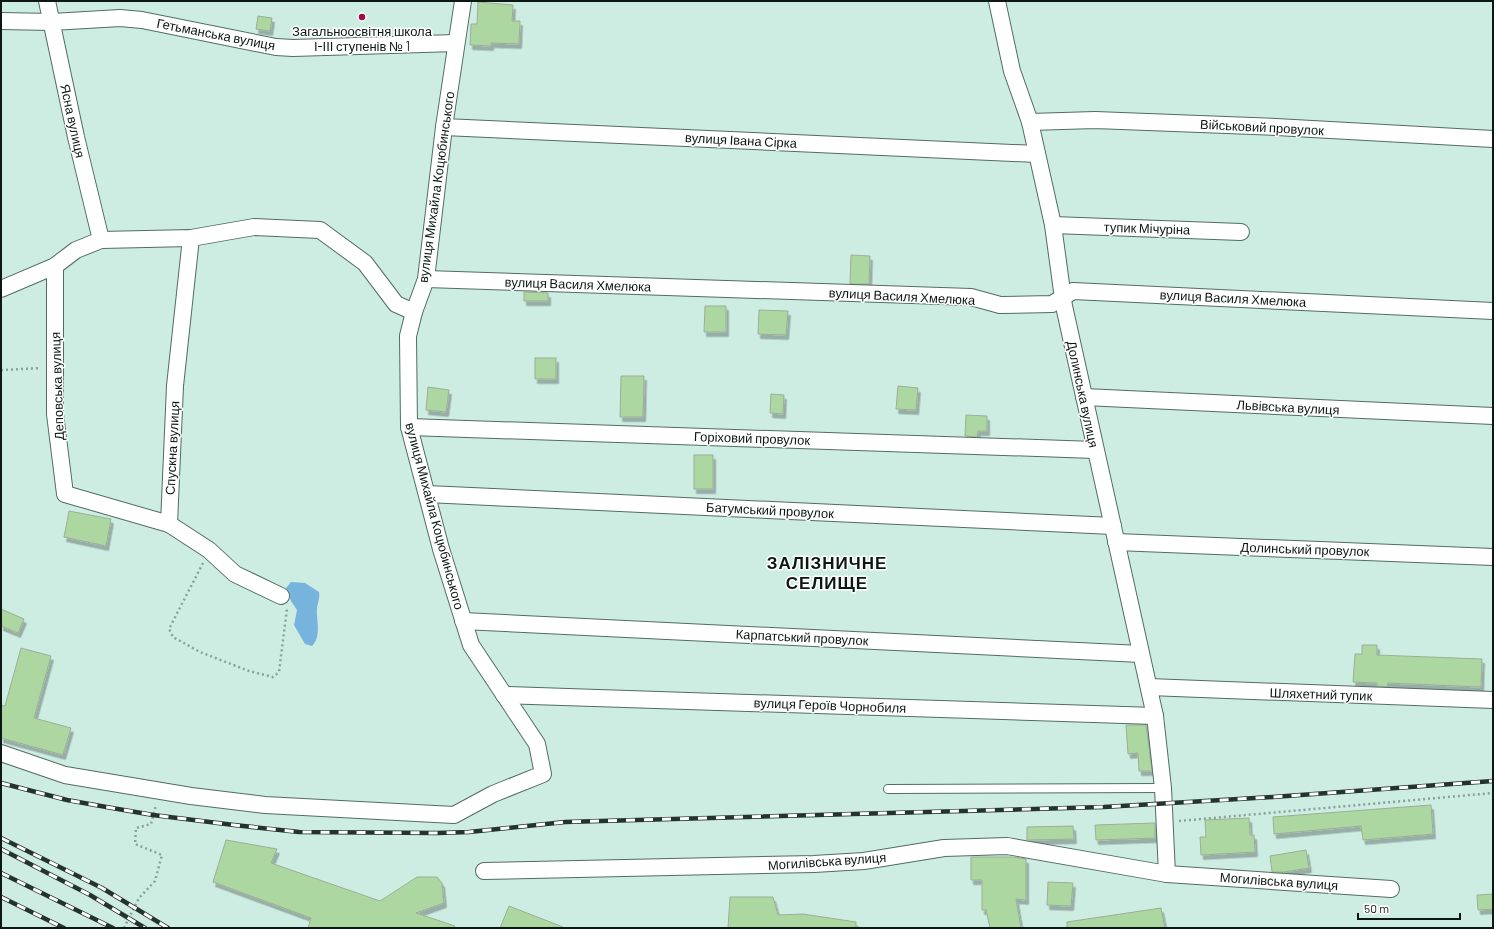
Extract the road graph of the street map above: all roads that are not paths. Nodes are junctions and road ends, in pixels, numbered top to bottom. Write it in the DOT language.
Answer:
graph roads {
  1 [pos="47,1"];
  2 [pos="463,1"];
  3 [pos="997,1"];
  4 [pos="1,21"];
  5 [pos="52,22"];
  6 [pos="456,43"];
  7 [pos="1030,122"];
  8 [pos="444,127"];
  9 [pos="1493,139"];
  10 [pos="1038,154"];
  11 [pos="1053,225"];
  12 [pos="1241,232"];
  13 [pos="191,238"];
  14 [pos="101,240"];
  15 [pos="55,266"];
  16 [pos="426,279"];
  17 [pos="1,289"];
  18 [pos="1063,297"];
  19 [pos="1493,311"];
  20 [pos="414,312"];
  21 [pos="1084,398"];
  22 [pos="1493,416"];
  23 [pos="409,427"];
  24 [pos="1095,450"];
  25 [pos="427,494"];
  26 [pos="168,524"];
  27 [pos="1113,526"];
  28 [pos="1116,542"];
  29 [pos="1493,556"];
  30 [pos="280,596"];
  31 [pos="463,620"];
  32 [pos="1141,654"];
  33 [pos="1149,687"];
  34 [pos="504,695"];
  35 [pos="1493,700"];
  36 [pos="1155,716"];
  37 [pos="1,753"];
  38 [pos="1163,788"];
  39 [pos="888,789"];
  40 [pos="484,871"];
  41 [pos="1167,874"];
  42 [pos="1391,889"];
  1 -- 5 [label="street, Ясна вулиця"];
  2 -- 6 [label="street, вулиця Михайла Коцюбинського"];
  3 -- 7 [label="street, Долинська вулиця"];
  4 -- 5 [label="street, Гетьманська вулиця"];
  5 -- 6 [label="street, Гетьманська вулиця"];
  5 -- 14 [label="street, Ясна вулиця"];
  6 -- 8 [label="street, вулиця Михайла Коцюбинського"];
  7 -- 9 [label="street, Військовий провулок"];
  7 -- 10 [label="street, Долинська вулиця"];
  8 -- 10 [label="street, вулиця Івана Сірка"];
  8 -- 16 [label="street, вулиця Михайла Коцюбинського"];
  10 -- 11 [label="street, Долинська вулиця"];
  11 -- 12 [label="street, тупик Мічуріна"];
  11 -- 18 [label="street, Долинська вулиця"];
  13 -- 14 [label="street"];
  13 -- 20 [label="street"];
  13 -- 26 [label="street, Спускна вулиця"];
  14 -- 15 [label="street"];
  15 -- 17 [label="street"];
  15 -- 26 [label="street, Деповська вулиця"];
  16 -- 18 [label="street, вулиця Василя Хмелюка"];
  16 -- 20 [label="street, вулиця Михайла Коцюбинського"];
  18 -- 19 [label="street, вулиця Василя Хмелюка"];
  18 -- 21 [label="street, Долинська вулиця"];
  20 -- 23 [label="street, вулиця Михайла Коцюбинського"];
  21 -- 22 [label="street, Львівська вулиця"];
  21 -- 24 [label="street, Долинська вулиця"];
  23 -- 24 [label="street, Горіховий провулок"];
  23 -- 25 [label="street, вулиця Михайла Коцюбинського"];
  24 -- 27 [label="street, Долинська вулиця"];
  25 -- 27 [label="street, Батумський провулок"];
  25 -- 31 [label="street, вулиця Михайла Коцюбинського"];
  26 -- 30 [label="street"];
  27 -- 28 [label="street, Долинська вулиця"];
  28 -- 29 [label="street, Долинський провулок"];
  28 -- 32 [label="street, Долинська вулиця"];
  31 -- 32 [label="street, Карпатський провулок"];
  31 -- 34 [label="street, вулиця Михайла Коцюбинського"];
  32 -- 33 [label="street, Долинська вулиця"];
  33 -- 35 [label="street, Шляхетний тупик"];
  33 -- 36 [label="street, Долинська вулиця"];
  34 -- 36 [label="street, вулиця Героїв Чорнобиля"];
  34 -- 37 [label="street, вулиця Михайла Коцюбинського"];
  36 -- 38 [label="street, Долинська вулиця"];
  38 -- 39 [label="lane"];
  38 -- 41 [label="street, Долинська вулиця"];
  40 -- 41 [label="street, Могилівська вулиця"];
  41 -- 42 [label="street, Могилівська вулиця"];
}
